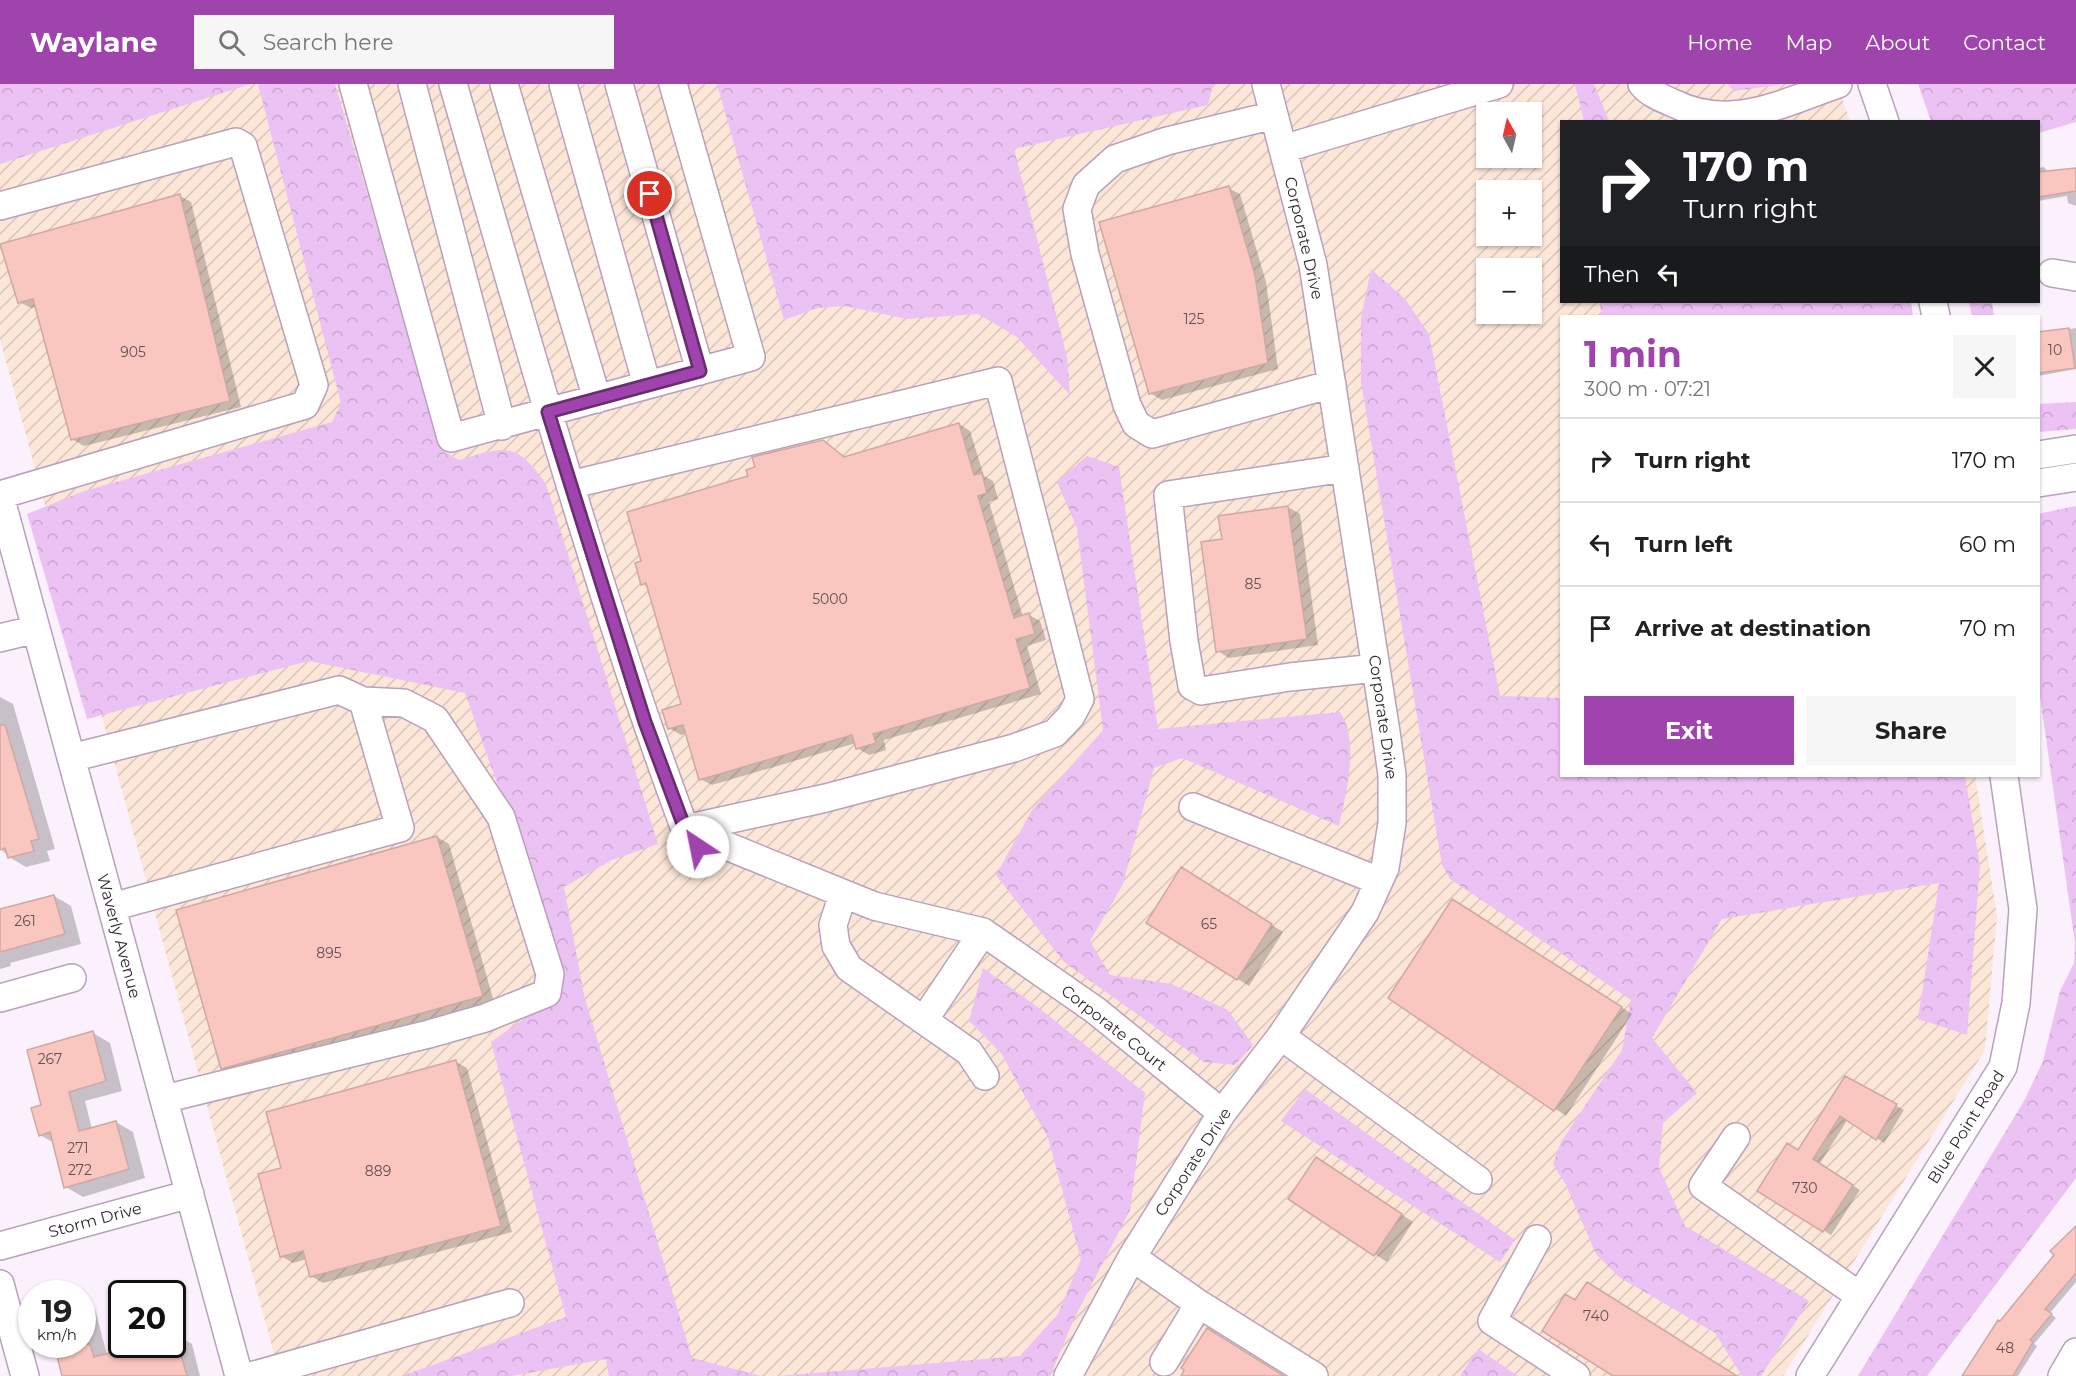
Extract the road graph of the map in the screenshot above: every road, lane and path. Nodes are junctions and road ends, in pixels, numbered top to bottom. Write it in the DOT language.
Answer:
graph roads {
  1 [pos="353,84"];
  2 [pos="412,84"];
  3 [pos="453,84"];
  4 [pos="504,84"];
  5 [pos="563,84"];
  6 [pos="620,84"];
  7 [pos="674,84"];
  8 [pos="1266,84"];
  9 [pos="1499,84"];
  10 [pos="1642,84"];
  11 [pos="1838,84"];
  12 [pos="1872,84"];
  13 [pos="1274,115"];
  14 [pos="1884,120"];
  15 [pos="1282,149"];
  16 [pos="0,206"];
  17 [pos="700,371"];
  18 [pos="1332,384"];
  19 [pos="647,385"];
  20 [pos="597,399"];
  21 [pos="548,412"];
  22 [pos="502,426"];
  23 [pos="2076,449"];
  24 [pos="2040,455"];
  25 [pos="1345,468"];
  26 [pos="2076,477"];
  27 [pos="2040,483"];
  28 [pos="570,485"];
  29 [pos="0,496"];
  30 [pos="36,628"];
  31 [pos="0,638"];
  32 [pos="1376,668"];
  33 [pos="363,701"];
  34 [pos="71,758"];
  35 [pos="2004,777"];
  36 [pos="1193,807"];
  37 [pos="690,831"];
  38 [pos="702,862"];
  39 [pos="1379,881"];
  40 [pos="843,894"];
  41 [pos="112,907"];
  42 [pos="994,938"];
  43 [pos="72,978"];
  44 [pos="0,998"];
  45 [pos="924,1020"];
  46 [pos="1281,1036"];
  47 [pos="985,1076"];
  48 [pos="164,1099"];
  49 [pos="1222,1113"];
  50 [pos="1736,1137"];
  51 [pos="1478,1180"];
  52 [pos="190,1194"];
  53 [pos="1537,1239"];
  54 [pos="0,1246"];
  55 [pos="1132,1257"];
  56 [pos="0,1284"];
  57 [pos="1860,1296"];
  58 [pos="510,1303"];
  59 [pos="1199,1304"];
  60 [pos="2076,1353"];
  61 [pos="1164,1362"];
  62 [pos="25,1376"];
  63 [pos="239,1376"];
  64 [pos="250,1376"];
  65 [pos="1068,1376"];
  66 [pos="1314,1376"];
  67 [pos="1576,1376"];
  68 [pos="1810,1376"];
  69 [pos="2062,1376"];
  1 -- 22 [label="street"];
  2 -- 22 [label="street"];
  3 -- 21 [label="street"];
  4 -- 20 [label="street"];
  5 -- 19 [label="street"];
  6 -- 17 [label="street"];
  7 -- 17 [label="street"];
  8 -- 13 [label="street, Corporate Drive"];
  9 -- 15 [label="street"];
  10 -- 11 [label="street"];
  12 -- 14 [label="street"];
  13 -- 15 [label="street, Corporate Drive"];
  13 -- 18 [label="street"];
  15 -- 18 [label="street, Corporate Drive"];
  16 -- 29 [label="street"];
  17 -- 19 [label="street"];
  18 -- 25 [label="street, Corporate Drive"];
  19 -- 20 [label="street"];
  20 -- 21 [label="street"];
  21 -- 22 [label="street"];
  21 -- 28 [label="street"];
  23 -- 24 [label="street"];
  25 -- 32 [label="street, Corporate Drive"];
  25 -- 32 [label="street"];
  26 -- 27 [label="street"];
  28 -- 37 [label="street"];
  28 -- 37 [label="street"];
  29 -- 30 [label="street, Waverly Avenue"];
  30 -- 31 [label="street"];
  30 -- 34 [label="street, Waverly Avenue"];
  32 -- 39 [label="street, Corporate Drive"];
  33 -- 34 [label="street"];
  33 -- 41 [label="street"];
  33 -- 48 [label="street"];
  34 -- 41 [label="street, Waverly Avenue"];
  35 -- 57 [label="street, Blue Point Road"];
  36 -- 39 [label="street"];
  37 -- 38 [label="street"];
  37 -- 40 [label="street"];
  39 -- 46 [label="street, Corporate Drive"];
  40 -- 42 [label="street"];
  40 -- 45 [label="street"];
  41 -- 48 [label="street, Waverly Avenue"];
  42 -- 45 [label="street"];
  42 -- 49 [label="street, Corporate Court"];
  43 -- 44 [label="street"];
  45 -- 47 [label="street"];
  46 -- 49 [label="street, Corporate Drive"];
  46 -- 51 [label="street"];
  48 -- 52 [label="street, Waverly Avenue"];
  49 -- 55 [label="street, Corporate Drive"];
  50 -- 57 [label="street"];
  52 -- 54 [label="street, Storm Drive"];
  52 -- 63 [label="street, Waverly Avenue"];
  53 -- 67 [label="street"];
  55 -- 59 [label="street"];
  55 -- 65 [label="street, Corporate Drive"];
  56 -- 62 [label="street"];
  57 -- 68 [label="street, Blue Point Road"];
  58 -- 64 [label="street"];
  59 -- 61 [label="street"];
  59 -- 66 [label="street"];
  60 -- 69 [label="street"];
}
